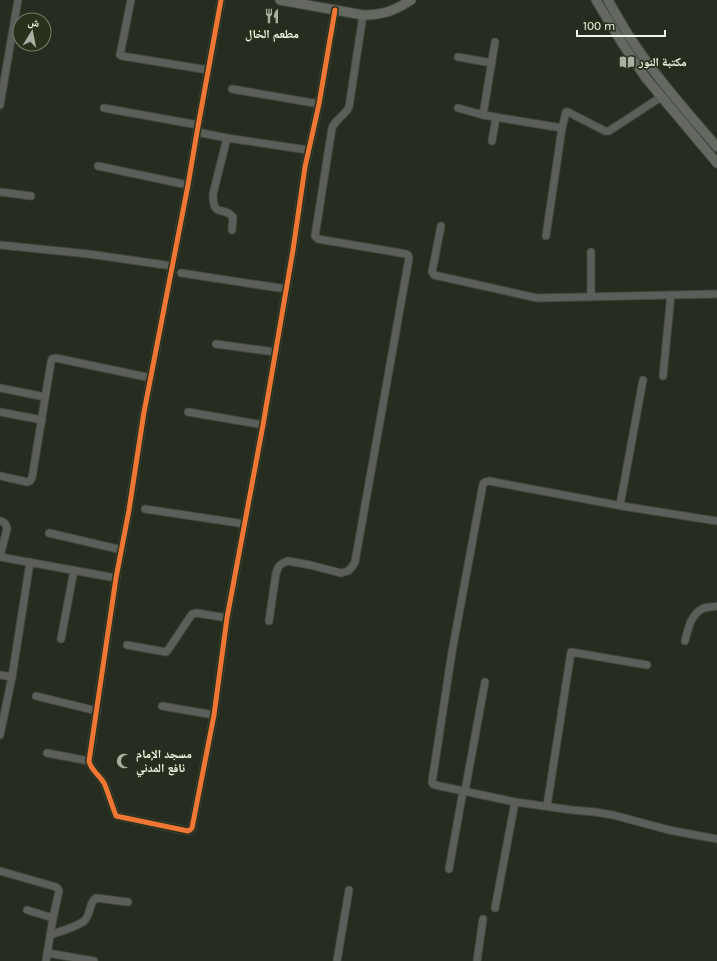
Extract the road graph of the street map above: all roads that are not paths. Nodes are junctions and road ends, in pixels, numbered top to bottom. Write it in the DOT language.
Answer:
graph roads {
  1 [pos="18,0"];
  2 [pos="131,0"];
  3 [pos="221,0"];
  4 [pos="280,0"];
  5 [pos="411,0"];
  6 [pos="596,0"];
  7 [pos="608,0"];
  8 [pos="335,10"];
  9 [pos="363,15"];
  10 [pos="495,42"];
  11 [pos="458,57"];
  12 [pos="492,63"];
  13 [pos="208,70"];
  14 [pos="232,89"];
  15 [pos="661,97"];
  16 [pos="319,104"];
  17 [pos="0,105"];
  18 [pos="104,108"];
  19 [pos="458,108"];
  20 [pos="483,115"];
  21 [pos="496,117"];
  22 [pos="197,128"];
  23 [pos="562,128"];
  24 [pos="227,138"];
  25 [pos="492,141"];
  26 [pos="717,147"];
  27 [pos="308,150"];
  28 [pos="717,163"];
  29 [pos="98,166"];
  30 [pos="188,185"];
  31 [pos="0,192"];
  32 [pos="31,196"];
  33 [pos="442,226"];
  34 [pos="232,230"];
  35 [pos="546,236"];
  36 [pos="0,245"];
  37 [pos="591,252"];
  38 [pos="172,266"];
  39 [pos="181,273"];
  40 [pos="286,289"];
  41 [pos="717,294"];
  42 [pos="671,295"];
  43 [pos="591,297"];
  44 [pos="216,344"];
  45 [pos="275,352"];
  46 [pos="663,376"];
  47 [pos="151,378"];
  48 [pos="643,380"];
  49 [pos="0,388"];
  50 [pos="45,397"];
  51 [pos="0,412"];
  52 [pos="188,412"];
  53 [pos="42,420"];
  54 [pos="263,425"];
  55 [pos="0,476"];
  56 [pos="620,505"];
  57 [pos="145,509"];
  58 [pos="0,521"];
  59 [pos="717,521"];
  60 [pos="245,524"];
  61 [pos="49,533"];
  62 [pos="122,550"];
  63 [pos="0,557"];
  64 [pos="30,562"];
  65 [pos="74,570"];
  66 [pos="116,578"];
  67 [pos="717,606"];
  68 [pos="227,618"];
  69 [pos="270,622"];
  70 [pos="62,639"];
  71 [pos="685,641"];
  72 [pos="127,645"];
  73 [pos="647,665"];
  74 [pos="0,675"];
  75 [pos="12,677"];
  76 [pos="485,682"];
  77 [pos="36,696"];
  78 [pos="162,706"];
  79 [pos="97,711"];
  80 [pos="214,715"];
  81 [pos="0,735"];
  82 [pos="47,752"];
  83 [pos="90,761"];
  84 [pos="464,791"];
  85 [pos="515,802"];
  86 [pos="547,806"];
  87 [pos="717,839"];
  88 [pos="449,869"];
  89 [pos="0,871"];
  90 [pos="349,890"];
  91 [pos="128,902"];
  92 [pos="495,908"];
  93 [pos="27,910"];
  94 [pos="53,918"];
  95 [pos="483,919"];
  96 [pos="50,935"];
  97 [pos="47,953"];
  98 [pos="46,961"];
  99 [pos="94,961"];
  100 [pos="337,961"];
  101 [pos="477,961"];
  1 -- 17 [label="street"];
  2 -- 13 [label="street"];
  3 -- 13 [label="street"];
  4 -- 8 [label="main road"];
  5 -- 9 [label="main road"];
  6 -- 15 [label="main road"];
  7 -- 26 [label="main road"];
  8 -- 9 [label="main road"];
  8 -- 16 [label="street"];
  9 -- 69 [label="street"];
  10 -- 12 [label="street"];
  11 -- 12 [label="street"];
  12 -- 20 [label="street"];
  13 -- 22 [label="street"];
  14 -- 16 [label="street"];
  15 -- 23 [label="street"];
  15 -- 28 [label="main road"];
  16 -- 27 [label="street"];
  18 -- 22 [label="street"];
  19 -- 20 [label="street"];
  20 -- 21 [label="street"];
  21 -- 23 [label="street"];
  21 -- 25 [label="street"];
  22 -- 24 [label="street"];
  22 -- 30 [label="street"];
  23 -- 35 [label="street"];
  24 -- 27 [label="street"];
  24 -- 34 [label="street"];
  27 -- 40 [label="street"];
  29 -- 30 [label="street"];
  30 -- 38 [label="street"];
  31 -- 32 [label="street"];
  33 -- 43 [label="street"];
  36 -- 38 [label="street"];
  37 -- 43 [label="street"];
  38 -- 47 [label="street"];
  39 -- 40 [label="street"];
  40 -- 45 [label="street"];
  41 -- 42 [label="street"];
  42 -- 43 [label="street"];
  42 -- 46 [label="street"];
  44 -- 45 [label="street"];
  45 -- 54 [label="street"];
  47 -- 50 [label="street"];
  47 -- 62 [label="street"];
  48 -- 56 [label="street"];
  49 -- 50 [label="street"];
  50 -- 53 [label="street"];
  51 -- 53 [label="street"];
  52 -- 54 [label="street"];
  53 -- 55 [label="street"];
  54 -- 60 [label="street"];
  56 -- 59 [label="street"];
  56 -- 84 [label="street"];
  57 -- 60 [label="street"];
  58 -- 63 [label="street"];
  60 -- 68 [label="street"];
  61 -- 62 [label="street"];
  62 -- 66 [label="street"];
  63 -- 64 [label="street"];
  64 -- 65 [label="street"];
  64 -- 75 [label="street"];
  65 -- 66 [label="street"];
  65 -- 70 [label="street"];
  66 -- 79 [label="street"];
  67 -- 71 [label="street"];
  68 -- 72 [label="street"];
  68 -- 80 [label="street"];
  73 -- 86 [label="street"];
  74 -- 75 [label="street"];
  75 -- 81 [label="street"];
  76 -- 84 [label="street"];
  77 -- 79 [label="street"];
  78 -- 80 [label="street"];
  79 -- 83 [label="street"];
  80 -- 83 [label="street"];
  82 -- 83 [label="street"];
  84 -- 85 [label="street"];
  84 -- 88 [label="street"];
  85 -- 86 [label="street"];
  85 -- 92 [label="street"];
  86 -- 87 [label="street"];
  89 -- 94 [label="street"];
  90 -- 100 [label="street"];
  91 -- 96 [label="street"];
  93 -- 94 [label="street"];
  94 -- 96 [label="street"];
  95 -- 101 [label="street"];
  96 -- 97 [label="street"];
  97 -- 98 [label="street"];
  97 -- 99 [label="street"];
}
